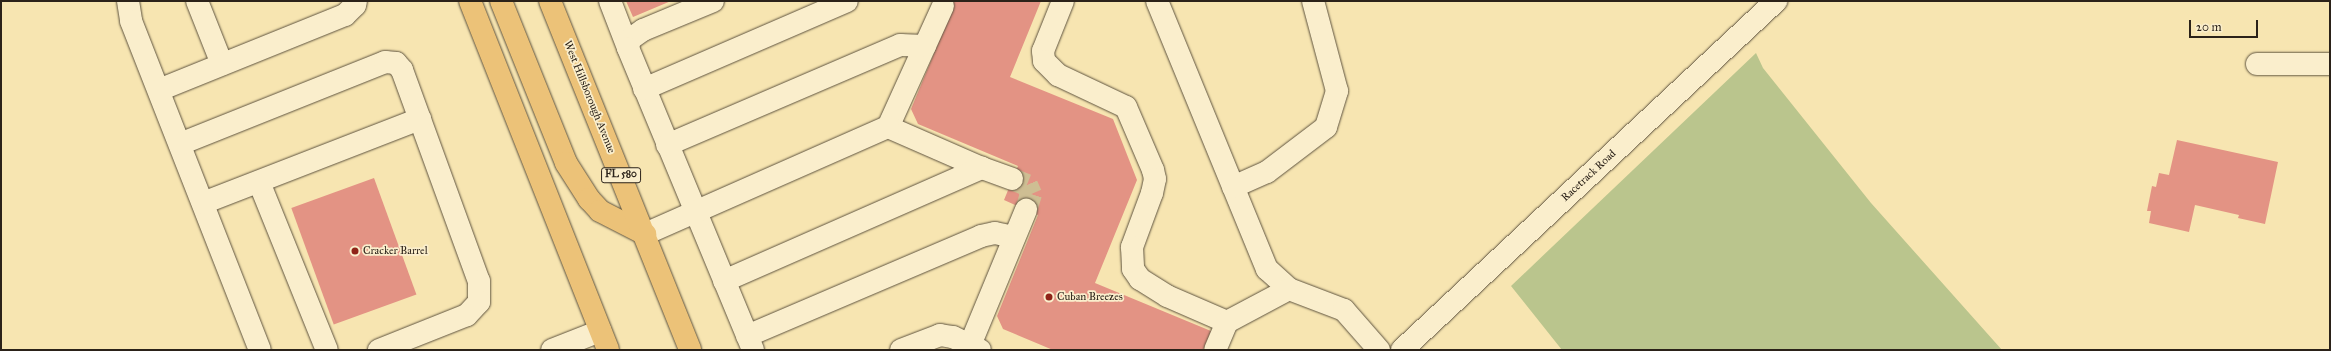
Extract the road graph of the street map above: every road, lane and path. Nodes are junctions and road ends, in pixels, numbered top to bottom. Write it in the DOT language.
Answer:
graph roads {
  1 [pos="128,1"];
  2 [pos="197,1"];
  3 [pos="356,1"];
  4 [pos="470,1"];
  5 [pos="501,1"];
  6 [pos="550,1"];
  7 [pos="610,1"];
  8 [pos="712,1"];
  9 [pos="847,1"];
  10 [pos="1063,1"];
  11 [pos="1157,1"];
  12 [pos="1313,1"];
  13 [pos="1776,1"];
  14 [pos="943,6"];
  15 [pos="925,46"];
  16 [pos="628,48"];
  17 [pos="222,64"];
  18 [pos="2257,64"];
  19 [pos="2330,64"];
  20 [pos="644,88"];
  21 [pos="159,90"];
  22 [pos="420,119"];
  23 [pos="888,127"];
  24 [pos="180,144"];
  25 [pos="667,145"];
  26 [pos="982,168"];
  27 [pos="1012,179"];
  28 [pos="259,182"];
  29 [pos="1233,187"];
  30 [pos="203,203"];
  31 [pos="1026,210"];
  32 [pos="695,213"];
  33 [pos="645,234"];
  34 [pos="1014,237"];
  35 [pos="724,281"];
  36 [pos="1289,289"];
  37 [pos="1227,322"];
  38 [pos="604,341"];
  39 [pos="750,343"];
  40 [pos="973,349"];
  41 [pos="260,350"];
  42 [pos="327,350"];
  43 [pos="379,350"];
  44 [pos="552,350"];
  45 [pos="690,350"];
  46 [pos="901,350"];
  47 [pos="1215,350"];
  48 [pos="1379,350"];
  49 [pos="1402,350"];
  1 -- 21 [label="street"];
  2 -- 17 [label="street"];
  3 -- 17 [label="street"];
  4 -- 38 [label="main road"];
  5 -- 33 [label="main road"];
  6 -- 33 [label="main road, West Hillsborough Avenue / FL 580"];
  7 -- 16 [label="street"];
  8 -- 16 [label="street"];
  9 -- 20 [label="street"];
  10 -- 37 [label="street"];
  11 -- 29 [label="street"];
  12 -- 29 [label="street"];
  13 -- 49 [label="street, Racetrack Road"];
  14 -- 15 [label="street"];
  15 -- 23 [label="street"];
  15 -- 25 [label="street"];
  16 -- 20 [label="street"];
  17 -- 21 [label="street"];
  18 -- 19 [label="street"];
  20 -- 25 [label="street"];
  21 -- 24 [label="street"];
  22 -- 24 [label="street"];
  22 -- 28 [label="street"];
  22 -- 43 [label="street"];
  23 -- 26 [label="street"];
  23 -- 32 [label="street"];
  24 -- 30 [label="street"];
  25 -- 32 [label="street"];
  26 -- 27 [label="street"];
  26 -- 35 [label="street"];
  28 -- 30 [label="street"];
  28 -- 42 [label="street"];
  29 -- 36 [label="street"];
  30 -- 41 [label="street"];
  31 -- 34 [label="street"];
  32 -- 33 [label="street"];
  32 -- 35 [label="street"];
  33 -- 45 [label="main road, West Hillsborough Avenue / FL 580"];
  34 -- 39 [label="street"];
  34 -- 40 [label="street"];
  35 -- 39 [label="street"];
  36 -- 37 [label="street"];
  36 -- 48 [label="street"];
  37 -- 47 [label="street"];
  38 -- 44 [label="street"];
  40 -- 46 [label="street"];
}
